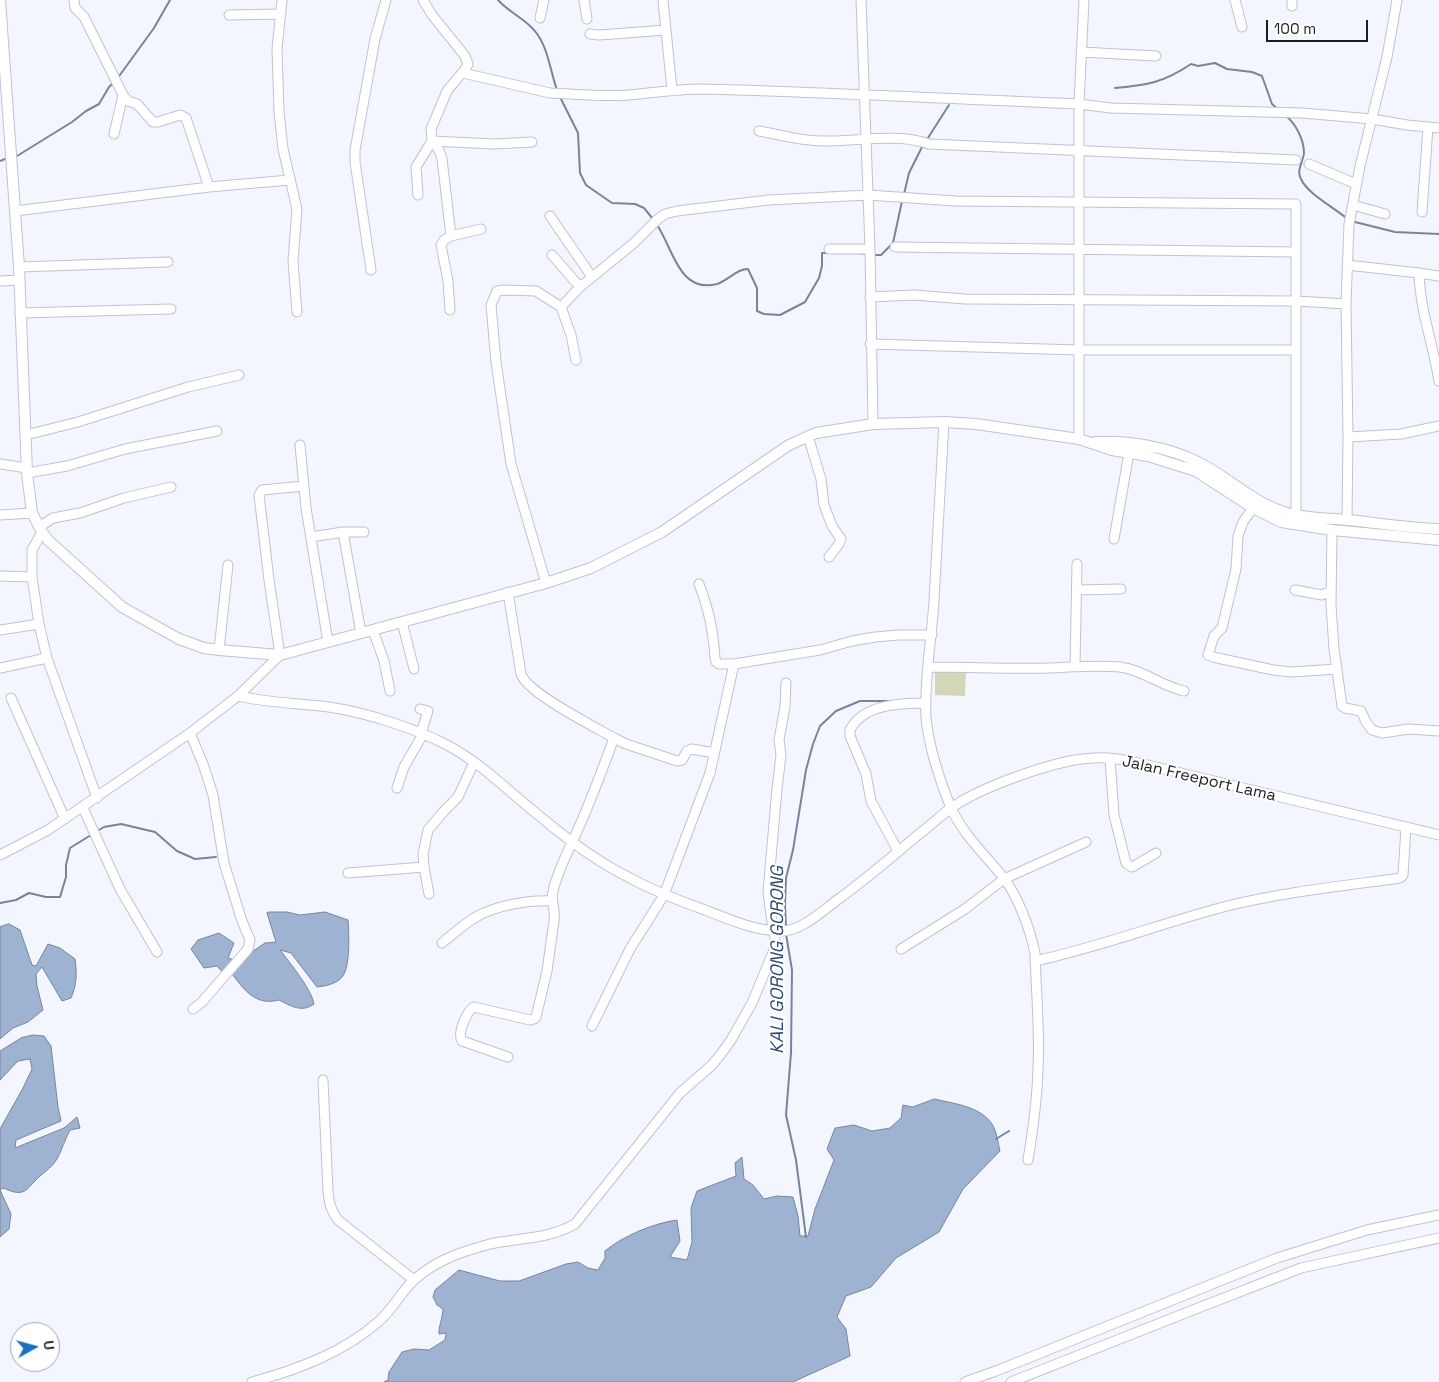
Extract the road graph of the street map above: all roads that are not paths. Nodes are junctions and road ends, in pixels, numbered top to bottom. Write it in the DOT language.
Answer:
graph roads {
  1 [pos="0,0"];
  2 [pos="74,0"];
  3 [pos="282,0"];
  4 [pos="386,0"];
  5 [pos="423,0"];
  6 [pos="544,0"];
  7 [pos="584,0"];
  8 [pos="663,0"];
  9 [pos="861,0"];
  10 [pos="1084,0"];
  11 [pos="1235,0"];
  12 [pos="1397,0"];
  13 [pos="281,14"];
  14 [pos="229,15"];
  15 [pos="540,18"];
  16 [pos="587,19"];
  17 [pos="1242,27"];
  18 [pos="666,30"];
  19 [pos="590,34"];
  20 [pos="1081,52"];
  21 [pos="1156,56"];
  22 [pos="2,66"];
  23 [pos="463,73"];
  24 [pos="672,90"];
  25 [pos="123,95"];
  26 [pos="864,95"];
  27 [pos="1079,104"];
  28 [pos="1372,119"];
  29 [pos="1428,127"];
  30 [pos="1439,128"];
  31 [pos="759,131"];
  32 [pos="114,134"];
  33 [pos="866,139"];
  34 [pos="432,141"];
  35 [pos="532,142"];
  36 [pos="1079,151"];
  37 [pos="1296,160"];
  38 [pos="1309,164"];
  39 [pos="290,180"];
  40 [pos="1356,184"];
  41 [pos="209,187"];
  42 [pos="418,195"];
  43 [pos="868,196"];
  44 [pos="1080,202"];
  45 [pos="1352,205"];
  46 [pos="15,211"];
  47 [pos="1422,212"];
  48 [pos="1385,214"];
  49 [pos="550,216"];
  50 [pos="481,229"];
  51 [pos="452,236"];
  52 [pos="895,247"];
  53 [pos="829,249"];
  54 [pos="1080,249"];
  55 [pos="1296,252"];
  56 [pos="870,253"];
  57 [pos="552,255"];
  58 [pos="168,262"];
  59 [pos="1347,264"];
  60 [pos="19,266"];
  61 [pos="371,270"];
  62 [pos="1419,273"];
  63 [pos="1439,276"];
  64 [pos="592,277"];
  65 [pos="19,280"];
  66 [pos="0,281"];
  67 [pos="580,287"];
  68 [pos="870,297"];
  69 [pos="1080,300"];
  70 [pos="1296,301"];
  71 [pos="1346,304"];
  72 [pos="561,307"];
  73 [pos="171,310"];
  74 [pos="450,310"];
  75 [pos="297,312"];
  76 [pos="20,313"];
  77 [pos="870,344"];
  78 [pos="1080,350"];
  79 [pos="1296,350"];
  80 [pos="576,360"];
  81 [pos="239,375"];
  82 [pos="1439,381"];
  83 [pos="944,422"];
  84 [pos="872,424"];
  85 [pos="1439,426"];
  86 [pos="217,431"];
  87 [pos="26,435"];
  88 [pos="808,436"];
  89 [pos="1348,437"];
  90 [pos="1079,439"];
  91 [pos="1091,443"];
  92 [pos="300,445"];
  93 [pos="1129,453"];
  94 [pos="0,464"];
  95 [pos="27,471"];
  96 [pos="304,486"];
  97 [pos="171,487"];
  98 [pos="1253,508"];
  99 [pos="32,513"];
  100 [pos="0,514"];
  101 [pos="1296,519"];
  102 [pos="1347,520"];
  103 [pos="40,529"];
  104 [pos="1439,529"];
  105 [pos="1332,530"];
  106 [pos="344,532"];
  107 [pos="364,532"];
  108 [pos="310,537"];
  109 [pos="1114,539"];
  110 [pos="1439,540"];
  111 [pos="829,556"];
  112 [pos="1077,564"];
  113 [pos="228,565"];
  114 [pos="0,576"];
  115 [pos="32,577"];
  116 [pos="546,583"];
  117 [pos="699,584"];
  118 [pos="1120,589"];
  119 [pos="1077,590"];
  120 [pos="1295,590"];
  121 [pos="1331,591"];
  122 [pos="508,592"];
  123 [pos="402,622"];
  124 [pos="39,624"];
  125 [pos="0,630"];
  126 [pos="373,630"];
  127 [pos="361,633"];
  128 [pos="932,635"];
  129 [pos="328,642"];
  130 [pos="219,650"];
  131 [pos="280,655"];
  132 [pos="47,658"];
  133 [pos="734,664"];
  134 [pos="1075,666"];
  135 [pos="929,667"];
  136 [pos="0,668"];
  137 [pos="414,669"];
  138 [pos="1337,669"];
  139 [pos="786,683"];
  140 [pos="1184,690"];
  141 [pos="390,691"];
  142 [pos="238,696"];
  143 [pos="11,698"];
  144 [pos="926,700"];
  145 [pos="420,709"];
  146 [pos="1439,731"];
  147 [pos="190,733"];
  148 [pos="422,733"];
  149 [pos="614,738"];
  150 [pos="714,753"];
  151 [pos="1110,759"];
  152 [pos="474,762"];
  153 [pos="397,788"];
  154 [pos="97,798"];
  155 [pos="83,808"];
  156 [pos="951,808"];
  157 [pos="65,819"];
  158 [pos="1406,827"];
  159 [pos="1439,836"];
  160 [pos="573,842"];
  161 [pos="1086,842"];
  162 [pos="898,852"];
  163 [pos="1156,854"];
  164 [pos="0,855"];
  165 [pos="424,867"];
  166 [pos="348,873"];
  167 [pos="1004,879"];
  168 [pos="429,894"];
  169 [pos="664,894"];
  170 [pos="552,901"];
  171 [pos="776,931"];
  172 [pos="442,943"];
  173 [pos="902,949"];
  174 [pos="157,952"];
  175 [pos="1035,957"];
  176 [pos="193,1009"];
  177 [pos="592,1026"];
  178 [pos="508,1058"];
  179 [pos="324,1080"];
  180 [pos="1028,1160"];
  181 [pos="1439,1215"];
  182 [pos="1439,1238"];
  183 [pos="414,1280"];
  184 [pos="252,1382"];
  185 [pos="965,1382"];
  186 [pos="1011,1382"];
  1 -- 22 [label="main road"];
  2 -- 25 [label="street"];
  3 -- 13 [label="street"];
  4 -- 61 [label="street"];
  5 -- 23 [label="street"];
  6 -- 15 [label="street"];
  7 -- 16 [label="street"];
  8 -- 18 [label="street"];
  9 -- 26 [label="street"];
  10 -- 20 [label="street"];
  11 -- 17 [label="street"];
  12 -- 28 [label="street"];
  13 -- 14 [label="street"];
  13 -- 39 [label="street"];
  18 -- 19 [label="street"];
  18 -- 24 [label="street"];
  20 -- 21 [label="street"];
  20 -- 27 [label="street"];
  22 -- 46 [label="main road"];
  23 -- 24 [label="street"];
  23 -- 34 [label="street"];
  24 -- 26 [label="street"];
  25 -- 32 [label="street"];
  25 -- 41 [label="street"];
  26 -- 27 [label="street"];
  26 -- 33 [label="street"];
  27 -- 28 [label="street"];
  27 -- 36 [label="street"];
  28 -- 29 [label="street"];
  28 -- 40 [label="street"];
  29 -- 30 [label="street"];
  29 -- 47 [label="street"];
  31 -- 33 [label="street"];
  33 -- 36 [label="street"];
  33 -- 43 [label="street"];
  34 -- 35 [label="street"];
  34 -- 42 [label="street"];
  34 -- 51 [label="street"];
  36 -- 37 [label="street"];
  36 -- 44 [label="street"];
  38 -- 40 [label="street"];
  39 -- 41 [label="street"];
  39 -- 75 [label="street"];
  40 -- 45 [label="street"];
  41 -- 46 [label="street"];
  43 -- 44 [label="street"];
  43 -- 56 [label="street"];
  43 -- 64 [label="street"];
  44 -- 54 [label="street"];
  44 -- 55 [label="street"];
  45 -- 48 [label="street"];
  45 -- 59 [label="street"];
  46 -- 60 [label="main road"];
  49 -- 64 [label="street"];
  50 -- 51 [label="street"];
  51 -- 74 [label="street"];
  52 -- 54 [label="street"];
  53 -- 56 [label="street"];
  54 -- 55 [label="street"];
  54 -- 69 [label="street"];
  55 -- 70 [label="street"];
  56 -- 68 [label="street"];
  57 -- 67 [label="street"];
  58 -- 60 [label="street"];
  59 -- 62 [label="street"];
  59 -- 71 [label="street"];
  60 -- 65 [label="main road"];
  62 -- 63 [label="street"];
  62 -- 82 [label="street"];
  64 -- 67 [label="street"];
  65 -- 66 [label="street"];
  65 -- 76 [label="main road"];
  67 -- 72 [label="street"];
  68 -- 69 [label="street"];
  68 -- 77 [label="street"];
  69 -- 70 [label="street"];
  69 -- 78 [label="street"];
  70 -- 71 [label="street"];
  70 -- 79 [label="street"];
  71 -- 89 [label="street"];
  72 -- 80 [label="street"];
  72 -- 116 [label="street"];
  73 -- 76 [label="street"];
  76 -- 87 [label="main road"];
  77 -- 78 [label="street"];
  77 -- 84 [label="street"];
  78 -- 79 [label="street"];
  78 -- 90 [label="street"];
  79 -- 101 [label="street"];
  81 -- 87 [label="street"];
  83 -- 84 [label="main road"];
  83 -- 90 [label="main road"];
  83 -- 128 [label="street"];
  84 -- 88 [label="main road"];
  85 -- 89 [label="street"];
  86 -- 95 [label="street"];
  87 -- 95 [label="main road"];
  88 -- 111 [label="street"];
  88 -- 116 [label="main road"];
  89 -- 102 [label="street"];
  90 -- 91 [label="main road"];
  91 -- 93 [label="main road"];
  91 -- 101 [label="main road"];
  92 -- 96 [label="street"];
  93 -- 98 [label="main road"];
  93 -- 109 [label="street"];
  94 -- 95 [label="street"];
  95 -- 99 [label="main road"];
  96 -- 108 [label="street"];
  96 -- 131 [label="street"];
  97 -- 103 [label="street"];
  98 -- 101 [label="main road"];
  98 -- 138 [label="street"];
  99 -- 100 [label="street"];
  99 -- 103 [label="main road"];
  101 -- 102 [label="main road"];
  101 -- 105 [label="main road"];
  102 -- 104 [label="main road"];
  103 -- 115 [label="street"];
  103 -- 130 [label="main road"];
  105 -- 110 [label="main road"];
  105 -- 121 [label="street"];
  106 -- 107 [label="street"];
  106 -- 108 [label="street"];
  106 -- 127 [label="street"];
  108 -- 129 [label="street"];
  112 -- 119 [label="street"];
  113 -- 130 [label="street"];
  114 -- 115 [label="street"];
  115 -- 124 [label="street"];
  116 -- 122 [label="main road"];
  117 -- 133 [label="street"];
  118 -- 119 [label="street"];
  119 -- 134 [label="street"];
  120 -- 121 [label="street"];
  121 -- 138 [label="street"];
  122 -- 123 [label="main road"];
  122 -- 149 [label="street"];
  123 -- 126 [label="main road"];
  123 -- 137 [label="street"];
  124 -- 125 [label="street"];
  124 -- 132 [label="street"];
  126 -- 127 [label="main road"];
  126 -- 141 [label="street"];
  127 -- 129 [label="main road"];
  128 -- 133 [label="street"];
  128 -- 135 [label="street"];
  129 -- 131 [label="main road"];
  130 -- 131 [label="main road"];
  131 -- 142 [label="street"];
  132 -- 136 [label="street"];
  132 -- 154 [label="street"];
  133 -- 150 [label="street"];
  134 -- 135 [label="street"];
  134 -- 140 [label="street"];
  135 -- 144 [label="street"];
  138 -- 146 [label="street"];
  139 -- 171 [label="street"];
  142 -- 147 [label="street"];
  142 -- 148 [label="street"];
  143 -- 157 [label="street"];
  144 -- 156 [label="street"];
  144 -- 162 [label="street"];
  145 -- 148 [label="street"];
  147 -- 154 [label="street"];
  147 -- 176 [label="street"];
  148 -- 152 [label="street"];
  148 -- 153 [label="street"];
  149 -- 150 [label="street"];
  149 -- 160 [label="street"];
  150 -- 169 [label="street"];
  151 -- 156 [label="street, Jalan Freeport Lama"];
  151 -- 158 [label="street, Jalan Freeport Lama"];
  151 -- 163 [label="street"];
  152 -- 160 [label="street"];
  152 -- 165 [label="street"];
  154 -- 155 [label="street"];
  155 -- 157 [label="street"];
  155 -- 174 [label="street"];
  156 -- 162 [label="street, Jalan Freeport Lama"];
  156 -- 167 [label="street"];
  157 -- 164 [label="street"];
  158 -- 159 [label="street, Jalan Freeport Lama"];
  158 -- 175 [label="street"];
  160 -- 169 [label="street"];
  160 -- 170 [label="street"];
  161 -- 167 [label="street"];
  162 -- 171 [label="street, Jalan Freeport Lama"];
  165 -- 166 [label="street"];
  165 -- 168 [label="street"];
  167 -- 173 [label="street"];
  167 -- 175 [label="street"];
  169 -- 171 [label="street"];
  169 -- 177 [label="street"];
  170 -- 172 [label="street"];
  170 -- 178 [label="street"];
  171 -- 183 [label="street"];
  175 -- 180 [label="street"];
  179 -- 183 [label="street"];
  181 -- 185 [label="street"];
  182 -- 186 [label="street"];
  183 -- 184 [label="street"];
}
